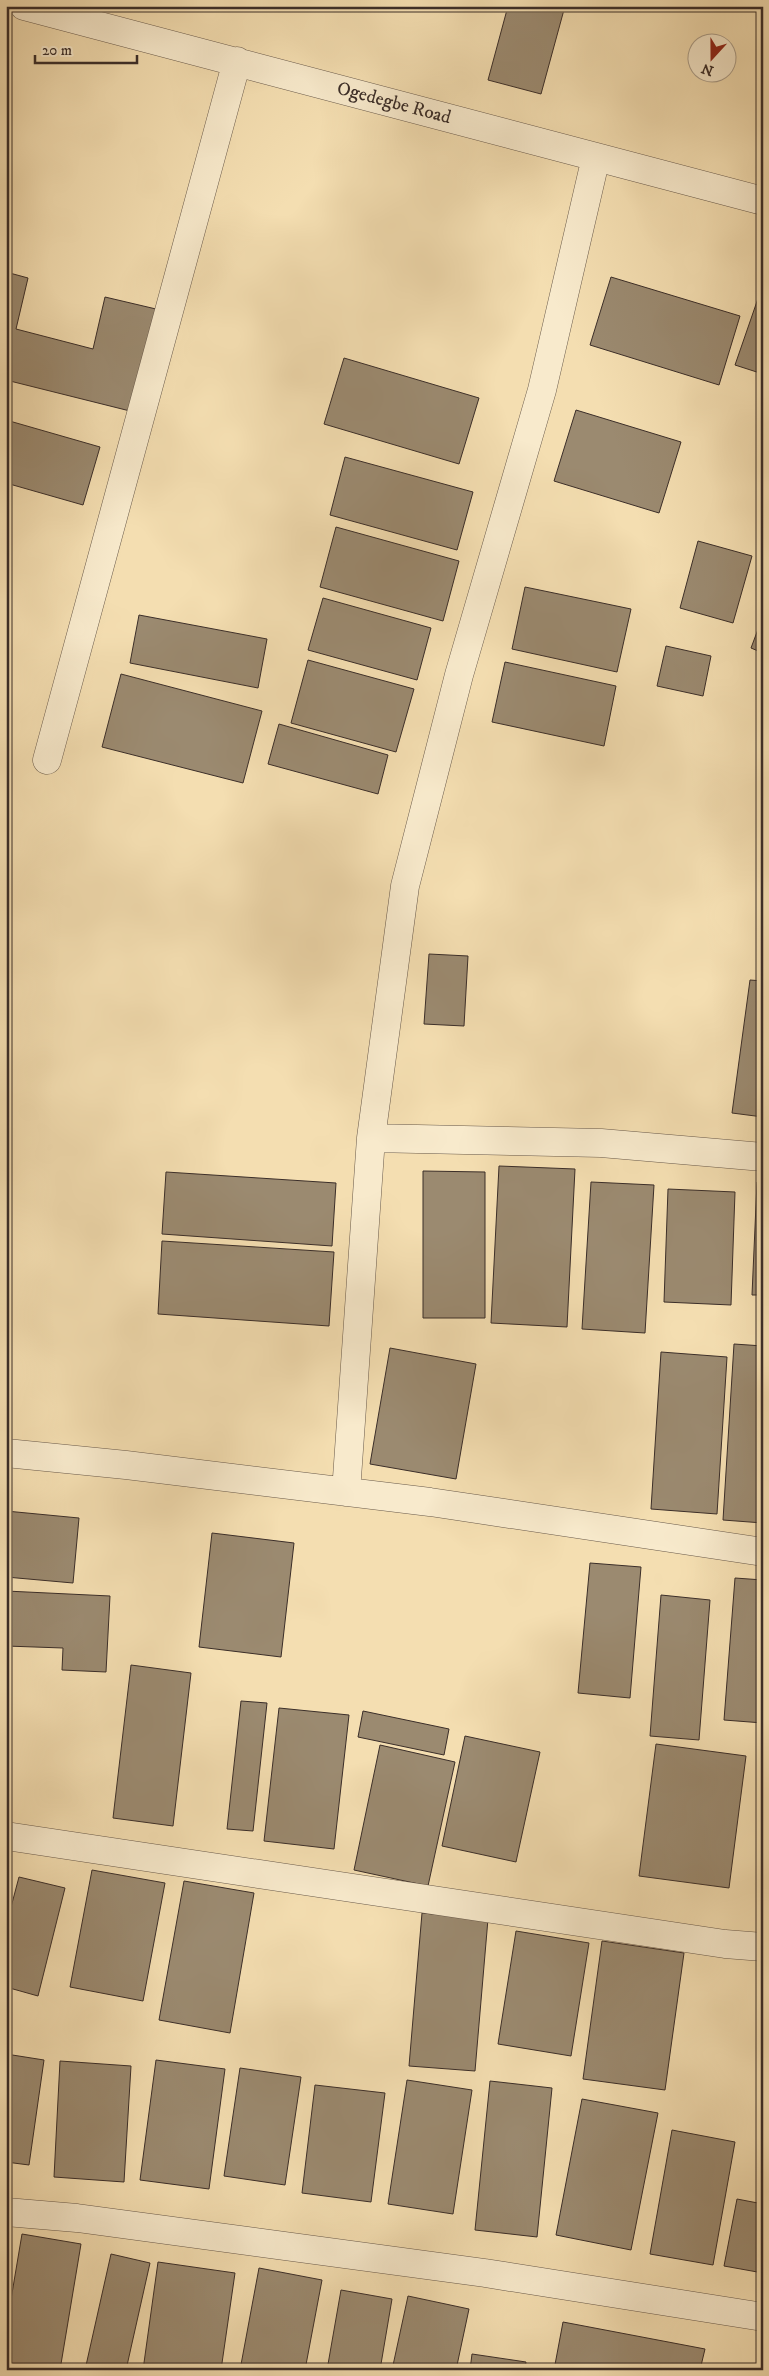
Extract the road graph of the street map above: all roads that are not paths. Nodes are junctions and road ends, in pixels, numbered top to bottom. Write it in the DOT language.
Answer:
graph roads {
  1 [pos="24,6"];
  2 [pos="237,61"];
  3 [pos="596,157"];
  4 [pos="763,201"];
  5 [pos="47,760"];
  6 [pos="372,1138"];
  7 [pos="763,1157"];
  8 [pos="6,1453"];
  9 [pos="346,1492"];
  10 [pos="763,1552"];
  11 [pos="6,1836"];
  12 [pos="763,1947"];
  13 [pos="6,2212"];
  14 [pos="763,2317"];
  1 -- 2 [label="street, Ogedegbe Road"];
  2 -- 3 [label="street, Ogedegbe Road"];
  2 -- 5 [label="street"];
  3 -- 4 [label="street, Ogedegbe Road"];
  3 -- 6 [label="street"];
  6 -- 7 [label="street"];
  6 -- 9 [label="street"];
  8 -- 9 [label="street"];
  9 -- 10 [label="street"];
  11 -- 12 [label="street"];
  13 -- 14 [label="street"];
}
